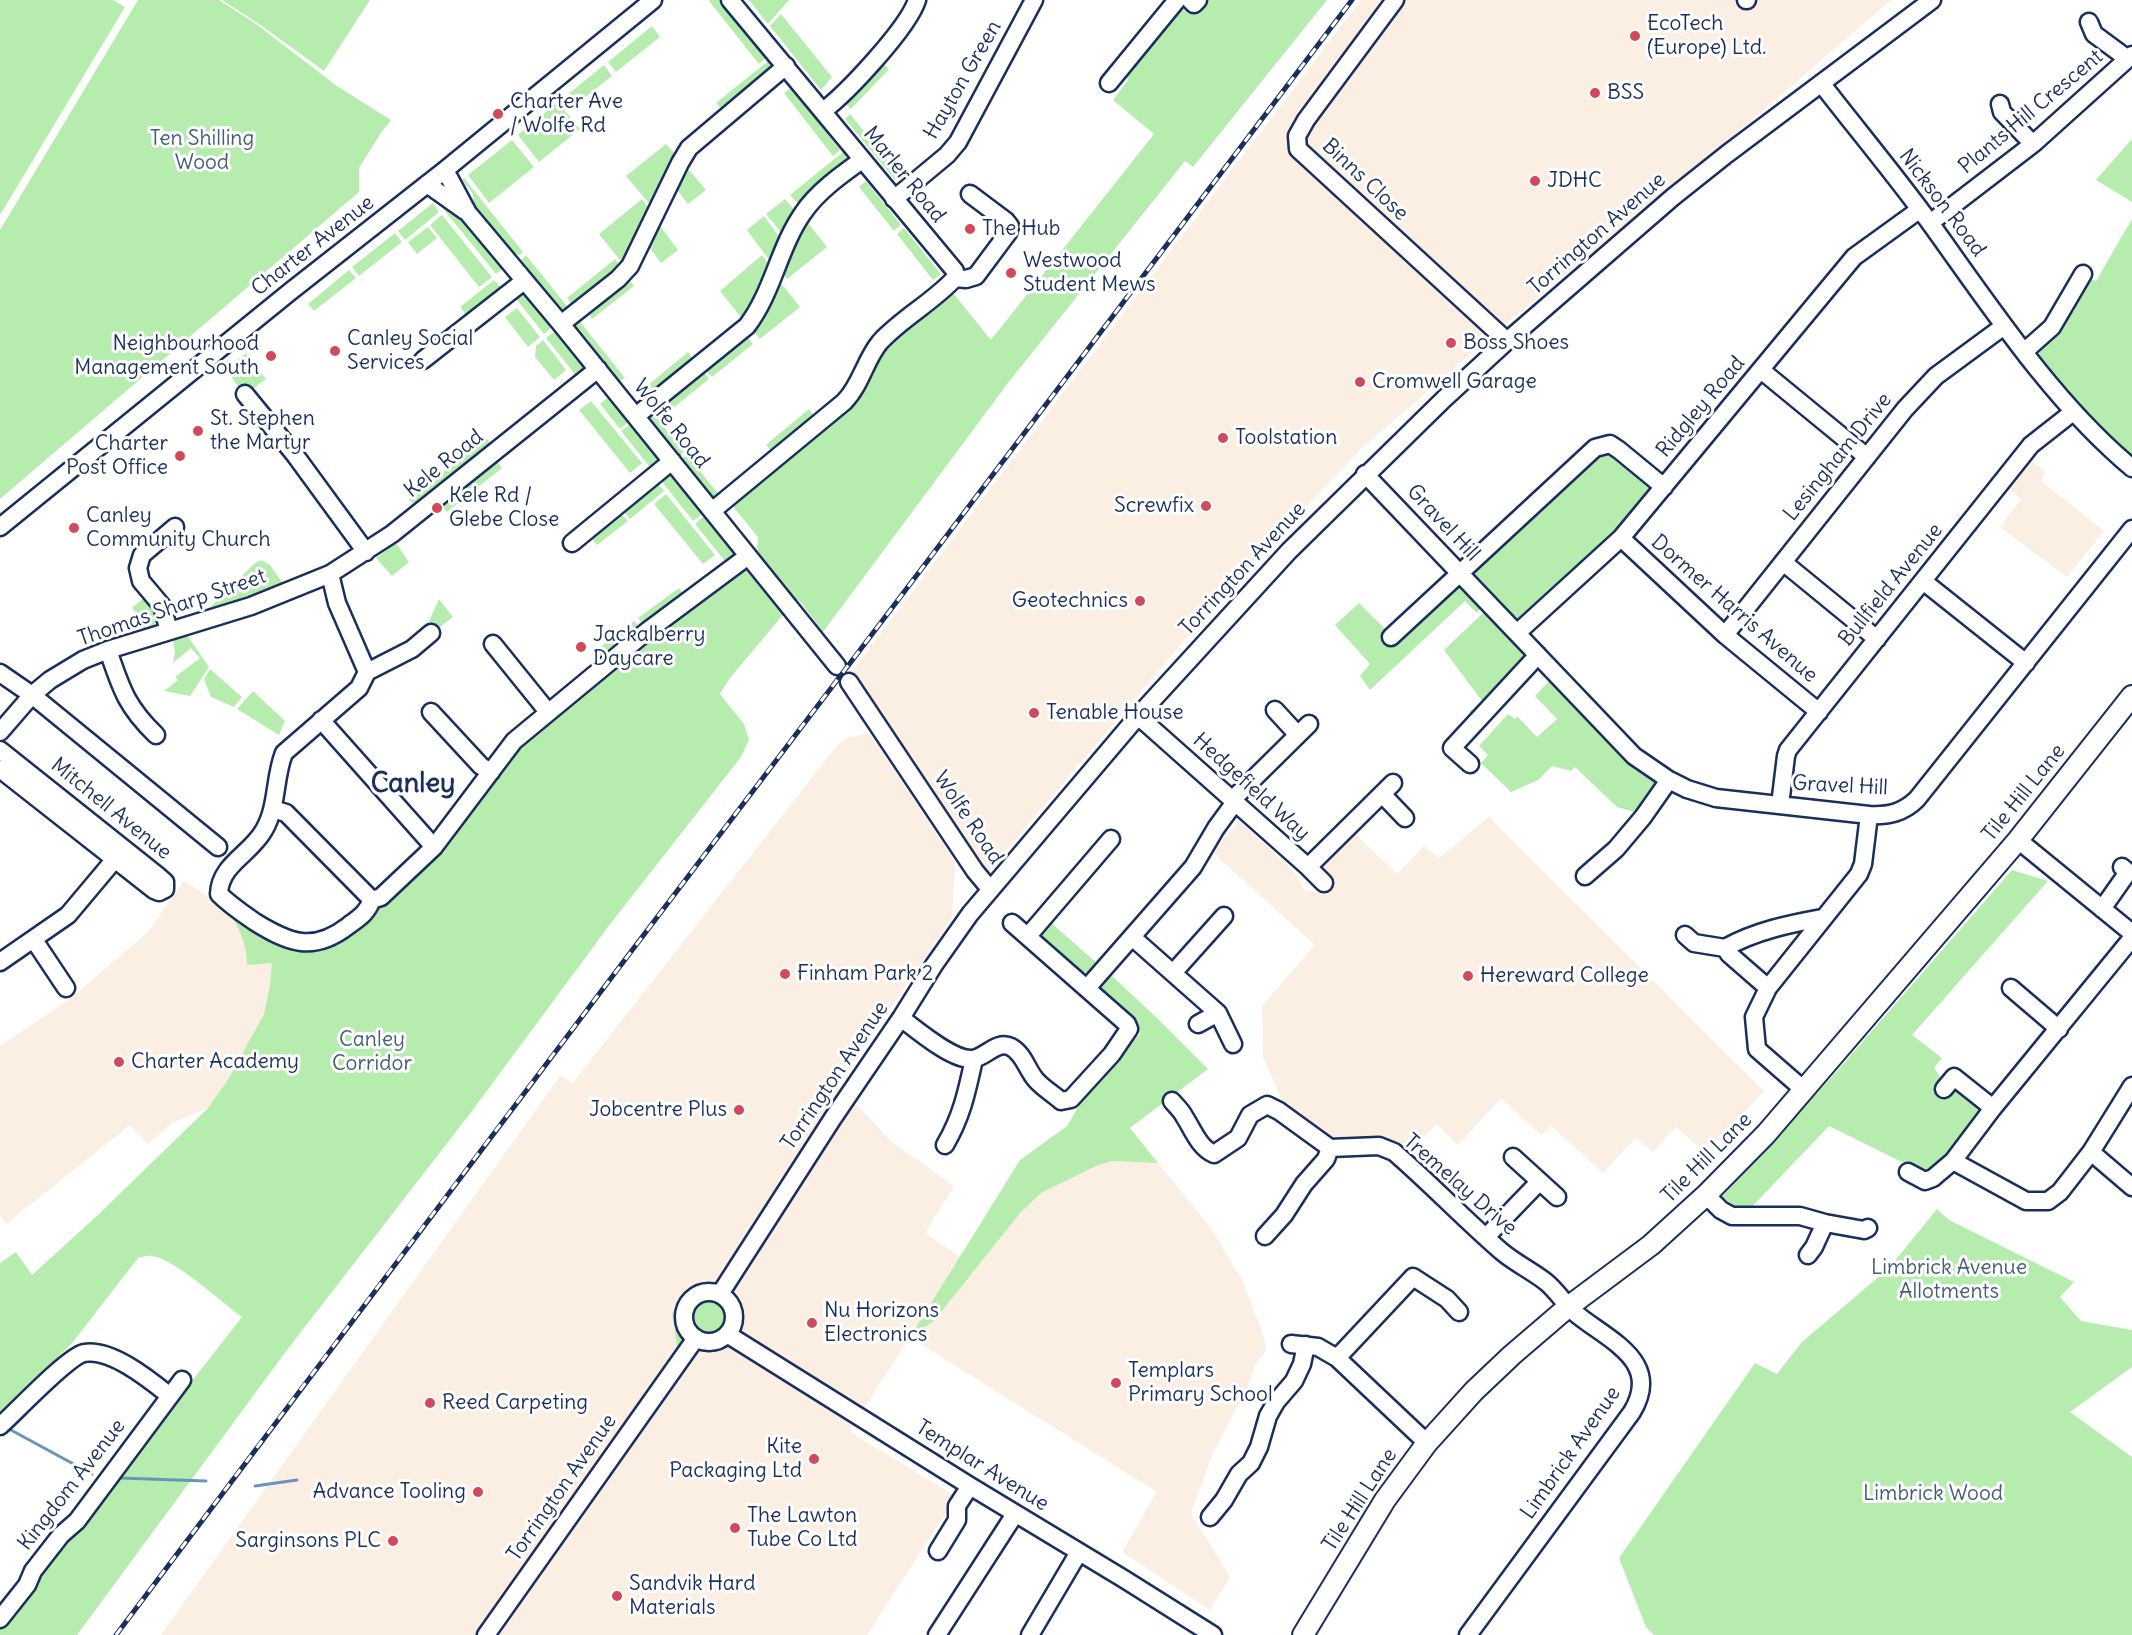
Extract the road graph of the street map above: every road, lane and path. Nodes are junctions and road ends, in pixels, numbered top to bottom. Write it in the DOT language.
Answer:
graph roads {
  1 [pos="653,0"];
  2 [pos="730,0"];
  3 [pos="917,0"];
  4 [pos="1034,0"];
  5 [pos="1177,0"];
  6 [pos="1395,0"];
  7 [pos="1930,1"];
  8 [pos="2089,22"];
  9 [pos="2130,57"];
  10 [pos="786,66"];
  11 [pos="1109,83"];
  12 [pos="1821,83"];
  13 [pos="2000,104"];
  14 [pos="823,111"];
  15 [pos="2033,144"];
  16 [pos="862,160"];
  17 [pos="445,170"];
  18 [pos="427,184"];
  19 [pos="970,194"];
  20 [pos="894,200"];
  21 [pos="1919,210"];
  22 [pos="468,213"];
  23 [pos="1930,223"];
  24 [pos="2083,274"];
  25 [pos="955,278"];
  26 [pos="524,281"];
  27 [pos="561,324"];
  28 [pos="2004,326"];
  29 [pos="1507,341"];
  30 [pos="2025,351"];
  31 [pos="423,360"];
  32 [pos="598,369"];
  33 [pos="1761,370"];
  34 [pos="245,394"];
  35 [pos="2073,411"];
  36 [pos="636,416"];
  37 [pos="1867,457"];
  38 [pos="672,461"];
  39 [pos="2132,468"];
  40 [pos="1365,474"];
  41 [pos="1664,487"];
  42 [pos="711,511"];
  43 [pos="0,527"];
  44 [pos="175,527"];
  45 [pos="2132,529"];
  46 [pos="1621,538"];
  47 [pos="572,543"];
  48 [pos="366,552"];
  49 [pos="748,556"];
  50 [pos="1783,562"];
  51 [pos="1459,573"];
  52 [pos="330,574"];
  53 [pos="1923,581"];
  54 [pos="310,583"];
  55 [pos="169,631"];
  56 [pos="431,633"];
  57 [pos="1517,633"];
  58 [pos="1725,635"];
  59 [pos="1391,637"];
  60 [pos="1877,639"];
  61 [pos="493,644"];
  62 [pos="108,650"];
  63 [pos="1538,655"];
  64 [pos="2026,663"];
  65 [pos="837,666"];
  66 [pos="367,672"];
  67 [pos="0,673"];
  68 [pos="849,682"];
  69 [pos="32,695"];
  70 [pos="2132,696"];
  71 [pos="1275,710"];
  72 [pos="430,711"];
  73 [pos="548,711"];
  74 [pos="1819,712"];
  75 [pos="1138,716"];
  76 [pos="321,720"];
  77 [pos="0,732"];
  78 [pos="156,735"];
  79 [pos="0,750"];
  80 [pos="1470,764"];
  81 [pos="0,769"];
  82 [pos="491,772"];
  83 [pos="1669,780"];
  84 [pos="1234,801"];
  85 [pos="1780,805"];
  86 [pos="273,809"];
  87 [pos="1869,815"];
  88 [pos="1405,818"];
  89 [pos="1111,839"];
  90 [pos="2018,840"];
  91 [pos="434,846"];
  92 [pos="218,847"];
  93 [pos="118,853"];
  94 [pos="1308,867"];
  95 [pos="2122,867"];
  96 [pos="1585,876"];
  97 [pos="1324,883"];
  98 [pos="990,889"];
  99 [pos="372,900"];
  100 [pos="2102,909"];
  101 [pos="1224,916"];
  102 [pos="1822,918"];
  103 [pos="1012,923"];
  104 [pos="2132,933"];
  105 [pos="1685,934"];
  106 [pos="1028,936"];
  107 [pos="1132,937"];
  108 [pos="2132,938"];
  109 [pos="34,940"];
  110 [pos="1725,948"];
  111 [pos="0,962"];
  112 [pos="1173,972"];
  113 [pos="66,988"];
  114 [pos="1087,988"];
  115 [pos="1768,988"];
  116 [pos="2011,988"];
  117 [pos="1218,1012"];
  118 [pos="901,1018"];
  119 [pos="1198,1024"];
  120 [pos="2059,1029"];
  121 [pos="1233,1044"];
  122 [pos="974,1059"];
  123 [pos="2132,1086"];
  124 [pos="1944,1089"];
  125 [pos="1804,1090"];
  126 [pos="1172,1101"];
  127 [pos="1993,1108"];
  128 [pos="945,1145"];
  129 [pos="1330,1148"];
  130 [pos="2091,1152"];
  131 [pos="1514,1157"];
  132 [pos="1953,1161"];
  133 [pos="1908,1172"];
  134 [pos="1539,1182"];
  135 [pos="2132,1186"];
  136 [pos="1706,1195"];
  137 [pos="1557,1197"];
  138 [pos="1825,1223"];
  139 [pos="1868,1228"];
  140 [pos="1265,1236"];
  141 [pos="1486,1237"];
  142 [pos="1808,1255"];
  143 [pos="720,1294"];
  144 [pos="1455,1299"];
  145 [pos="1568,1307"];
  146 [pos="728,1334"];
  147 [pos="696,1338"];
  148 [pos="1337,1358"];
  149 [pos="182,1380"];
  150 [pos="170,1396"];
  151 [pos="0,1426"];
  152 [pos="1427,1443"];
  153 [pos="970,1486"];
  154 [pos="1015,1514"];
  155 [pos="1210,1517"];
  156 [pos="938,1551"];
  157 [pos="1079,1552"];
  158 [pos="0,1619"];
  159 [pos="486,1635"];
  160 [pos="937,1635"];
  161 [pos="1030,1635"];
  162 [pos="1213,1635"];
  163 [pos="1303,1635"];
  164 [pos="1468,1635"];
  1 -- 17 [label="street, Charter Avenue"];
  2 -- 10 [label="street, Marler Road"];
  3 -- 14 [label="street"];
  4 -- 20 [label="street, Hayton Green"];
  5 -- 11 [label="street"];
  6 -- 29 [label="street, Binns Close"];
  7 -- 12 [label="street, Torrington Avenue"];
  8 -- 9 [label="street"];
  9 -- 15 [label="street, Plants Hill Crescent"];
  10 -- 14 [label="street, Marler Road"];
  10 -- 27 [label="street"];
  12 -- 21 [label="street, Nickson Road"];
  12 -- 29 [label="street, Torrington Avenue"];
  13 -- 15 [label="street"];
  14 -- 16 [label="street, Marler Road"];
  15 -- 23 [label="street, Plants Hill Crescent"];
  16 -- 20 [label="street, Marler Road"];
  16 -- 36 [label="street"];
  17 -- 18 [label="street, Charter Avenue"];
  17 -- 22 [label="street, Wolfe Road"];
  18 -- 22 [label="street, Wolfe Road"];
  18 -- 43 [label="street, Charter Avenue"];
  19 -- 25 [label="street, Marler Road"];
  20 -- 25 [label="street, Marler Road"];
  21 -- 23 [label="street, Nickson Road"];
  21 -- 33 [label="street, Ridgley Road"];
  22 -- 26 [label="street, Wolfe Road"];
  23 -- 28 [label="street, Nickson Road"];
  24 -- 30 [label="street"];
  25 -- 42 [label="street"];
  26 -- 27 [label="street, Wolfe Road"];
  26 -- 31 [label="street"];
  27 -- 32 [label="street, Wolfe Road"];
  28 -- 30 [label="street, Nickson Road"];
  28 -- 37 [label="street, Lesingham Drive"];
  29 -- 40 [label="street, Torrington Avenue"];
  30 -- 35 [label="street, Nickson Road"];
  32 -- 36 [label="street, Wolfe Road"];
  32 -- 48 [label="street, Kele Road"];
  33 -- 37 [label="street"];
  33 -- 41 [label="street, Ridgley Road"];
  34 -- 48 [label="street"];
  35 -- 39 [label="street, Nickson Road"];
  35 -- 53 [label="street, Bullfield Avenue"];
  36 -- 38 [label="street, Wolfe Road"];
  37 -- 50 [label="street, Lesingham Drive"];
  38 -- 42 [label="street, Wolfe Road"];
  38 -- 47 [label="street"];
  40 -- 51 [label="street, Gravel Hill"];
  40 -- 75 [label="street, Torrington Avenue"];
  41 -- 46 [label="street, Ridgley Road"];
  41 -- 51 [label="street"];
  42 -- 49 [label="street, Wolfe Road"];
  44 -- 55 [label="street"];
  45 -- 64 [label="street, Gravel Hill"];
  46 -- 57 [label="street, Ridgley Road"];
  46 -- 58 [label="street, Dormer Harris Avenue"];
  48 -- 52 [label="street, Kele Road"];
  49 -- 65 [label="street, Wolfe Road"];
  49 -- 73 [label="street"];
  50 -- 58 [label="street, Lesingham Drive"];
  50 -- 60 [label="street"];
  51 -- 57 [label="street, Gravel Hill"];
  51 -- 59 [label="street"];
  52 -- 54 [label="street, Kele Road"];
  52 -- 66 [label="street"];
  53 -- 60 [label="street, Bullfield Avenue"];
  53 -- 64 [label="street"];
  54 -- 55 [label="street, Thomas Sharp Street"];
  55 -- 62 [label="street, Thomas Sharp Street"];
  56 -- 66 [label="street"];
  57 -- 63 [label="street, Gravel Hill"];
  58 -- 74 [label="street, Dormer Harris Avenue"];
  60 -- 74 [label="street, Bullfield Avenue"];
  61 -- 73 [label="street"];
  62 -- 69 [label="street, Thomas Sharp Street"];
  62 -- 78 [label="street"];
  63 -- 80 [label="street"];
  63 -- 83 [label="street, Gravel Hill"];
  64 -- 87 [label="street, Gravel Hill"];
  66 -- 76 [label="street"];
  67 -- 69 [label="street"];
  68 -- 98 [label="street, Wolfe Road"];
  69 -- 77 [label="street, Thomas Sharp Street"];
  69 -- 92 [label="street"];
  70 -- 90 [label="main road, Tile Hill Lane"];
  71 -- 84 [label="street"];
  72 -- 82 [label="street"];
  73 -- 82 [label="street"];
  74 -- 85 [label="street, Bullfield Avenue"];
  75 -- 84 [label="street, Hedgefield Way"];
  75 -- 98 [label="street, Torrington Avenue"];
  76 -- 86 [label="street"];
  76 -- 91 [label="street"];
  79 -- 93 [label="street, Mitchell Avenue"];
  81 -- 93 [label="street, Mitchell Avenue"];
  82 -- 91 [label="street"];
  83 -- 85 [label="street, Gravel Hill"];
  83 -- 96 [label="street"];
  84 -- 94 [label="street, Hedgefield Way"];
  84 -- 107 [label="street"];
  85 -- 87 [label="street, Gravel Hill"];
  86 -- 99 [label="street"];
  86 -- 99 [label="street"];
  87 -- 102 [label="street"];
  88 -- 94 [label="street, Hedgefield Way"];
  89 -- 106 [label="street"];
  90 -- 100 [label="street"];
  90 -- 125 [label="main road, Tile Hill Lane"];
  91 -- 99 [label="street"];
  93 -- 109 [label="street"];
  94 -- 97 [label="street, Hedgefield Way"];
  95 -- 100 [label="street"];
  98 -- 118 [label="street, Torrington Avenue"];
  100 -- 104 [label="street"];
  101 -- 112 [label="street"];
  102 -- 110 [label="street"];
  102 -- 115 [label="street"];
  103 -- 106 [label="street"];
  105 -- 110 [label="street"];
  106 -- 114 [label="street"];
  107 -- 112 [label="street"];
  107 -- 114 [label="street"];
  108 -- 120 [label="street"];
  109 -- 111 [label="street"];
  109 -- 113 [label="street"];
  110 -- 115 [label="street"];
  112 -- 117 [label="street"];
  114 -- 122 [label="street"];
  115 -- 125 [label="street"];
  116 -- 120 [label="street"];
  117 -- 119 [label="street"];
  117 -- 121 [label="street"];
  118 -- 122 [label="street"];
  118 -- 143 [label="street, Torrington Avenue"];
  120 -- 127 [label="street"];
  122 -- 128 [label="street"];
  123 -- 130 [label="street"];
  124 -- 127 [label="street"];
  125 -- 136 [label="main road, Tile Hill Lane"];
  126 -- 129 [label="street"];
  127 -- 132 [label="street"];
  129 -- 140 [label="street"];
  129 -- 141 [label="street, Tremelay Drive"];
  130 -- 132 [label="street"];
  130 -- 135 [label="street"];
  131 -- 134 [label="street"];
  132 -- 133 [label="street"];
  134 -- 137 [label="street"];
  134 -- 141 [label="street"];
  136 -- 138 [label="street"];
  136 -- 145 [label="main road, Tile Hill Lane"];
  138 -- 139 [label="street"];
  138 -- 142 [label="street"];
  141 -- 145 [label="street, Tremelay Drive"];
  143 -- 146 [label="street"];
  143 -- 147 [label="street"];
  144 -- 148 [label="street"];
  145 -- 152 [label="main road, Tile Hill Lane"];
  145 -- 164 [label="street, Limbrick Avenue"];
  146 -- 147 [label="street"];
  146 -- 153 [label="street, Templar Avenue"];
  147 -- 159 [label="street, Torrington Avenue"];
  148 -- 152 [label="street"];
  148 -- 155 [label="street"];
  149 -- 150 [label="street, Kingdom Avenue"];
  150 -- 151 [label="street"];
  150 -- 158 [label="street, Kingdom Avenue"];
  152 -- 163 [label="main road, Tile Hill Lane"];
  153 -- 154 [label="street, Templar Avenue"];
  153 -- 156 [label="street"];
  154 -- 157 [label="street, Templar Avenue"];
  154 -- 160 [label="street"];
  157 -- 161 [label="street"];
  157 -- 162 [label="street, Templar Avenue"];
}
